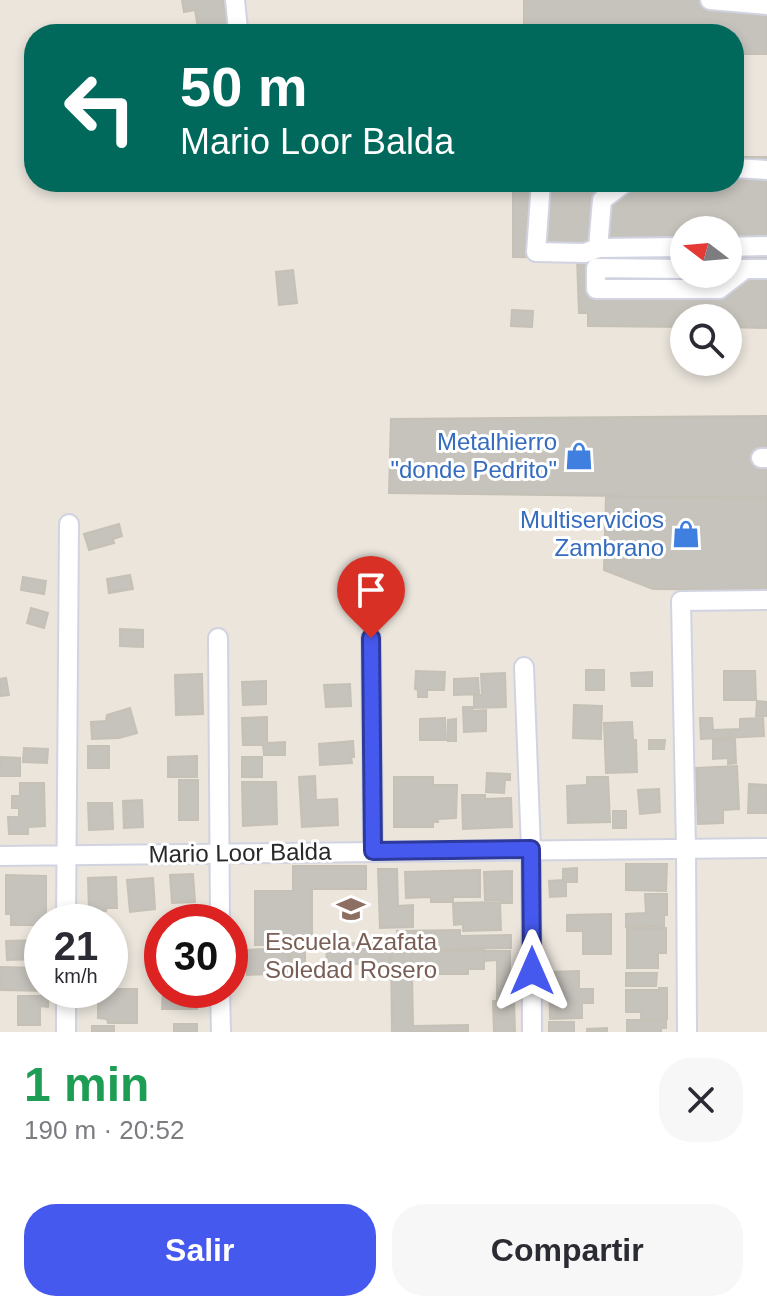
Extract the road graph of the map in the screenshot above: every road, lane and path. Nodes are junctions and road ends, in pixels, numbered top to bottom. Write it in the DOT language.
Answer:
graph roads {
  1 [pos="235,0"];
  2 [pos="710,0"];
  3 [pos="767,5"];
  4 [pos="237,24"];
  5 [pos="744,169"];
  6 [pos="767,170"];
  7 [pos="540,192"];
  8 [pos="613,192"];
  9 [pos="767,246"];
  10 [pos="670,247"];
  11 [pos="742,247"];
  12 [pos="598,248"];
  13 [pos="670,269"];
  14 [pos="742,269"];
  15 [pos="767,269"];
  16 [pos="720,288"];
  17 [pos="69,524"];
  18 [pos="767,600"];
  19 [pos="218,638"];
  20 [pos="371,638"];
  21 [pos="524,667"];
  22 [pos="767,848"];
  23 [pos="531,849"];
  24 [pos="686,849"];
  25 [pos="373,851"];
  26 [pos="219,853"];
  27 [pos="0,856"];
  28 [pos="66,856"];
  29 [pos="66,904"];
  30 [pos="220,904"];
  31 [pos="66,1008"];
  32 [pos="220,1008"];
  33 [pos="66,1032"];
  34 [pos="221,1032"];
  35 [pos="532,1032"];
  36 [pos="687,1032"];
  1 -- 4 [label="street"];
  2 -- 3 [label="street"];
  5 -- 6 [label="street"];
  7 -- 12 [label="street"];
  8 -- 12 [label="street"];
  9 -- 11 [label="street"];
  10 -- 12 [label="street"];
  13 -- 16 [label="street"];
  14 -- 15 [label="street"];
  17 -- 28 [label="street"];
  18 -- 24 [label="street"];
  19 -- 26 [label="street"];
  20 -- 25 [label="street"];
  21 -- 23 [label="street"];
  22 -- 24 [label="street, Mario Loor Balda"];
  23 -- 24 [label="street, Mario Loor Balda"];
  23 -- 25 [label="street, Mario Loor Balda"];
  23 -- 35 [label="street"];
  24 -- 36 [label="street"];
  25 -- 26 [label="street, Mario Loor Balda"];
  26 -- 28 [label="street, Mario Loor Balda"];
  26 -- 30 [label="street"];
  27 -- 28 [label="street, Mario Loor Balda"];
  28 -- 29 [label="street"];
  31 -- 33 [label="street"];
  32 -- 34 [label="street"];
}
